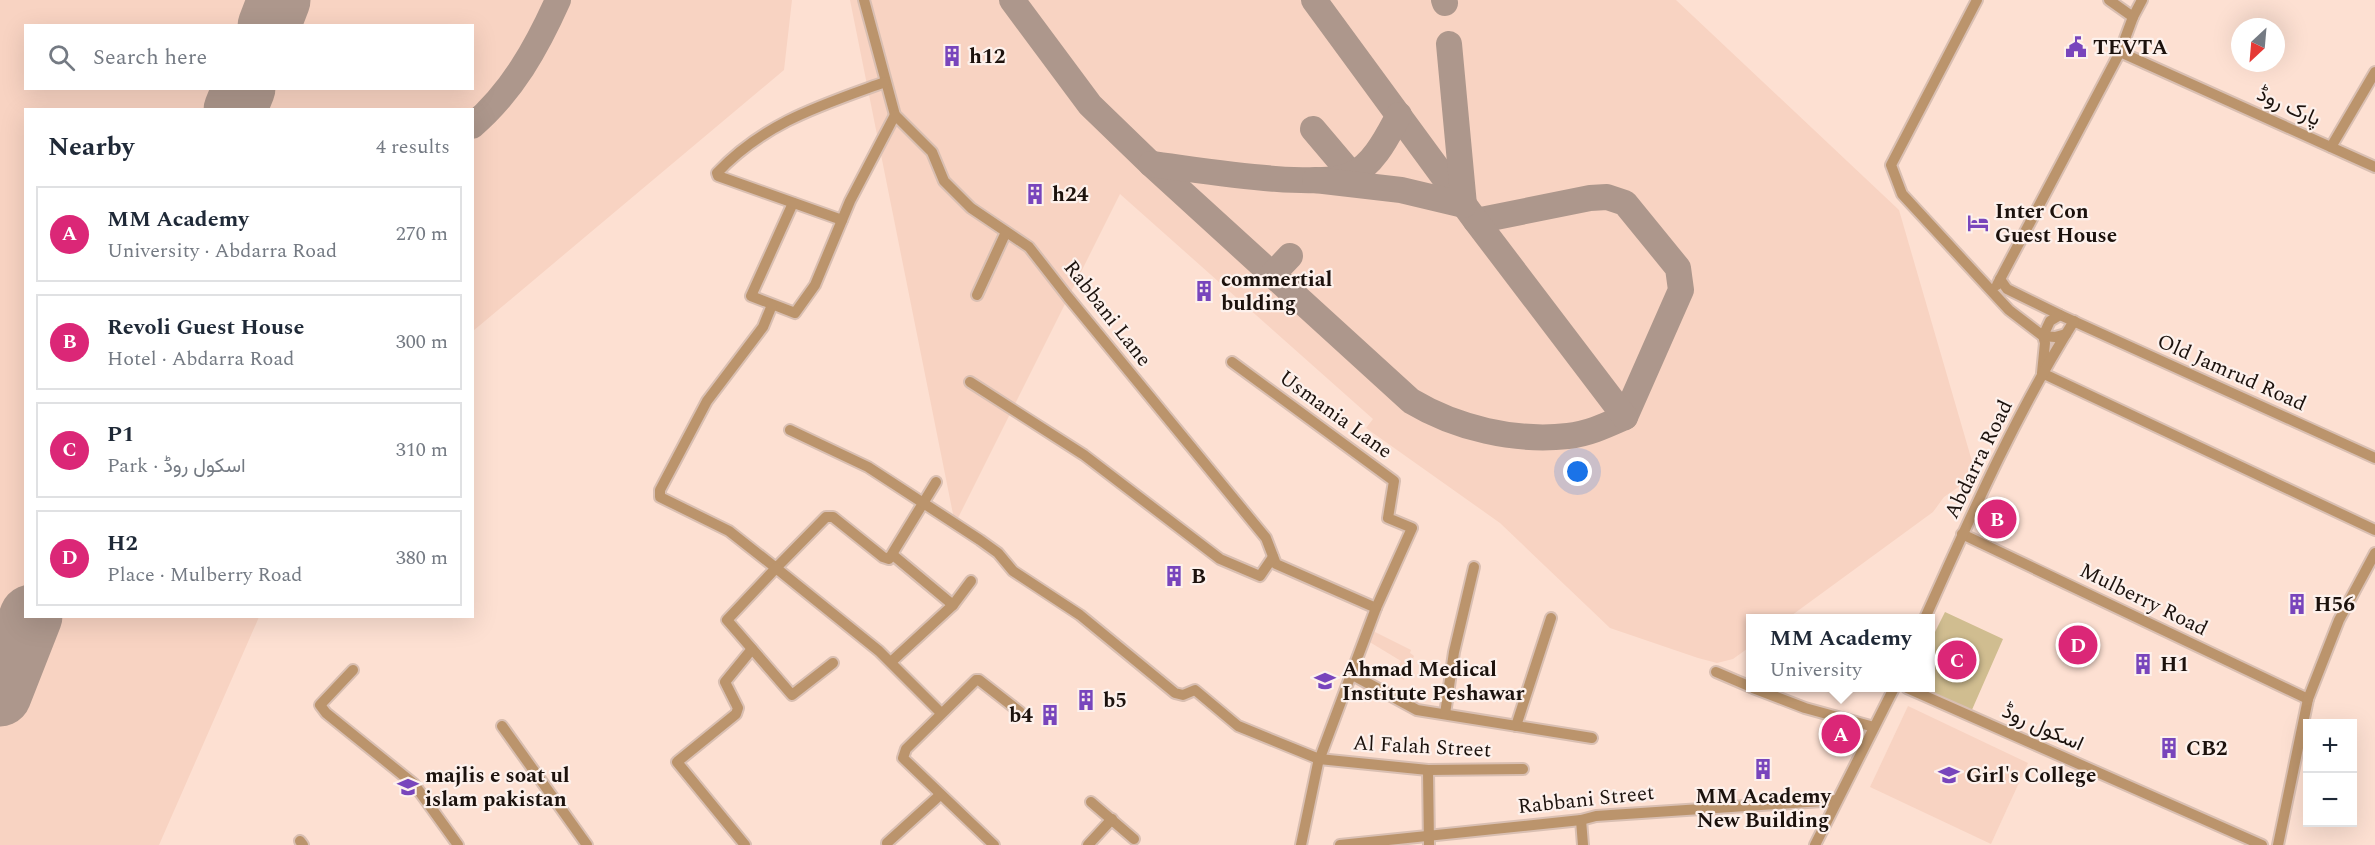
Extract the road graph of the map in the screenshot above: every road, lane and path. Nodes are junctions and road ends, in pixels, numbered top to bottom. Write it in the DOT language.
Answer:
graph roads {
  1 [pos="864,0"];
  2 [pos="1977,0"];
  3 [pos="2109,0"];
  4 [pos="2142,0"];
  5 [pos="2133,17"];
  6 [pos="2120,51"];
  7 [pos="2375,72"];
  8 [pos="885,82"];
  9 [pos="895,115"];
  10 [pos="2331,147"];
  11 [pos="2375,167"];
  12 [pos="793,203"];
  13 [pos="842,220"];
  14 [pos="1006,232"];
  15 [pos="2000,279"];
  16 [pos="1995,293"];
  17 [pos="977,295"];
  18 [pos="772,305"];
  19 [pos="2060,315"];
  20 [pos="2074,321"];
  21 [pos="2066,334"];
  22 [pos="2043,336"];
  23 [pos="1232,362"];
  24 [pos="2042,373"];
  25 [pos="970,382"];
  26 [pos="790,430"];
  27 [pos="2375,458"];
  28 [pos="936,482"];
  29 [pos="924,504"];
  30 [pos="2375,530"];
  31 [pos="1962,534"];
  32 [pos="2375,553"];
  33 [pos="894,555"];
  34 [pos="1273,556"];
  35 [pos="1474,567"];
  36 [pos="776,568"];
  37 [pos="971,581"];
  38 [pos="953,605"];
  39 [pos="1376,608"];
  40 [pos="1927,614"];
  41 [pos="1551,618"];
  42 [pos="752,649"];
  43 [pos="891,662"];
  44 [pos="833,663"];
  45 [pos="353,670"];
  46 [pos="1716,672"];
  47 [pos="1352,674"];
  48 [pos="1746,684"];
  49 [pos="1765,692"];
  50 [pos="1892,692"];
  51 [pos="1918,692"];
  52 [pos="2308,699"];
  53 [pos="1020,712"];
  54 [pos="941,713"];
  55 [pos="1445,714"];
  56 [pos="502,726"];
  57 [pos="1515,726"];
  58 [pos="1874,727"];
  59 [pos="1592,738"];
  60 [pos="1319,759"];
  61 [pos="1523,769"];
  62 [pos="1428,770"];
  63 [pos="940,795"];
  64 [pos="1837,800"];
  65 [pos="1091,802"];
  66 [pos="1112,819"];
  67 [pos="1581,820"];
  68 [pos="1134,839"];
  69 [pos="1429,839"];
  70 [pos="887,843"];
  71 [pos="458,845"];
  72 [pos="587,845"];
  73 [pos="745,845"];
  74 [pos="994,845"];
  75 [pos="1088,845"];
  76 [pos="1301,845"];
  77 [pos="1340,845"];
  78 [pos="1583,845"];
  79 [pos="1815,845"];
  80 [pos="2262,845"];
  81 [pos="2278,845"];
  1 -- 8 [label="street, Rabbani Lane"];
  2 -- 16 [label="street"];
  3 -- 5 [label="street"];
  4 -- 5 [label="street"];
  5 -- 6 [label="street"];
  6 -- 10 [label="street, پارک روڈ"];
  6 -- 15 [label="street"];
  7 -- 10 [label="street"];
  8 -- 9 [label="street, Rabbani Lane"];
  8 -- 12 [label="street"];
  9 -- 13 [label="street"];
  9 -- 14 [label="street, Rabbani Lane"];
  10 -- 11 [label="street, پارک روڈ"];
  12 -- 13 [label="street"];
  12 -- 18 [label="street"];
  13 -- 18 [label="street"];
  14 -- 17 [label="street"];
  14 -- 34 [label="street, Rabbani Lane"];
  15 -- 16 [label="street"];
  15 -- 19 [label="street, Old Jamrud Road"];
  16 -- 22 [label="street"];
  18 -- 36 [label="street"];
  19 -- 20 [label="street, Old Jamrud Road"];
  19 -- 22 [label="street"];
  20 -- 21 [label="street, Abdarra Road"];
  20 -- 27 [label="street, Old Jamrud Road"];
  21 -- 22 [label="street"];
  21 -- 24 [label="street, Abdarra Road"];
  22 -- 24 [label="street"];
  23 -- 39 [label="street, Usmania Lane"];
  24 -- 30 [label="street"];
  24 -- 31 [label="street, Abdarra Road"];
  25 -- 34 [label="street"];
  26 -- 29 [label="street, Al Falah Street"];
  28 -- 29 [label="street"];
  29 -- 33 [label="street"];
  29 -- 60 [label="street, Al Falah Street"];
  31 -- 40 [label="street, Abdarra Road"];
  31 -- 52 [label="street, Mulberry Road"];
  32 -- 52 [label="street"];
  33 -- 36 [label="street"];
  33 -- 38 [label="street"];
  34 -- 39 [label="street, Rabbani Lane"];
  35 -- 55 [label="street"];
  36 -- 42 [label="street"];
  36 -- 43 [label="street"];
  37 -- 38 [label="street"];
  38 -- 43 [label="street"];
  39 -- 47 [label="street"];
  41 -- 57 [label="street"];
  42 -- 44 [label="street"];
  42 -- 73 [label="street"];
  43 -- 54 [label="street"];
  45 -- 71 [label="street"];
  46 -- 48 [label="street"];
  47 -- 55 [label="street"];
  47 -- 60 [label="street"];
  49 -- 58 [label="street"];
  50 -- 58 [label="street"];
  51 -- 80 [label="street, اسکول روڈ"];
  52 -- 81 [label="street"];
  53 -- 54 [label="street"];
  54 -- 63 [label="street"];
  55 -- 57 [label="street"];
  56 -- 72 [label="street"];
  57 -- 59 [label="street"];
  58 -- 64 [label="street"];
  60 -- 62 [label="street, Al Falah Street"];
  60 -- 76 [label="street"];
  61 -- 62 [label="street, Al Falah Street"];
  62 -- 69 [label="street"];
  63 -- 70 [label="street"];
  63 -- 74 [label="street"];
  64 -- 67 [label="street, Rabbani Street"];
  64 -- 79 [label="street"];
  65 -- 66 [label="street"];
  66 -- 68 [label="street"];
  66 -- 75 [label="street"];
  67 -- 69 [label="street, Rabbani Street"];
  67 -- 78 [label="street"];
  69 -- 77 [label="street, Rabbani Street"];
}
